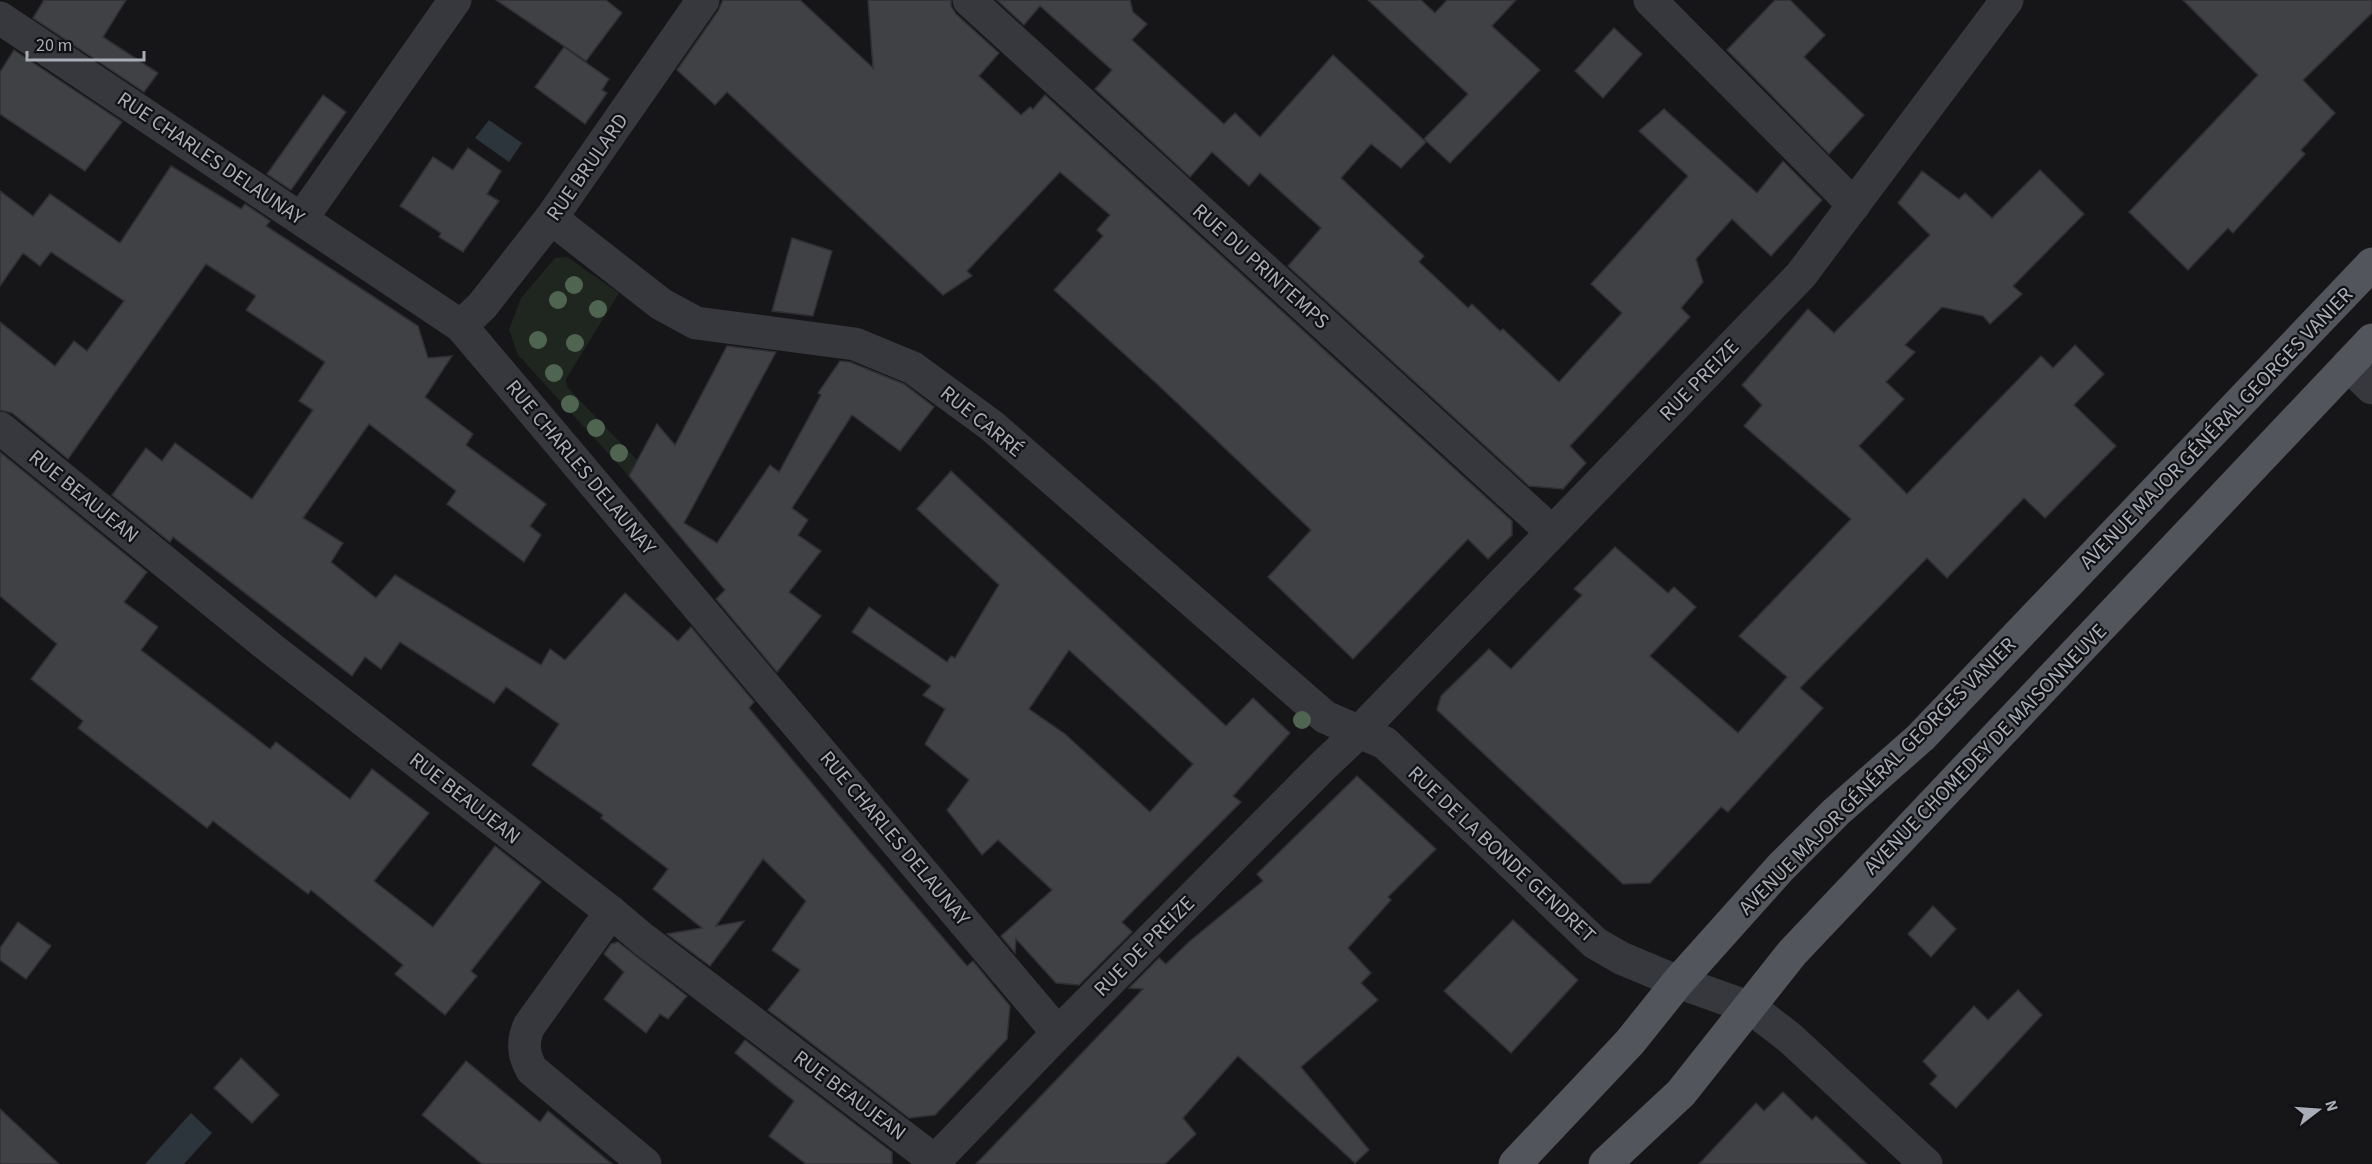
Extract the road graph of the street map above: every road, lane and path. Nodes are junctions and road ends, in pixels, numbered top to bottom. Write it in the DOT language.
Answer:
graph roads {
  1 [pos="455,0"];
  2 [pos="703,0"];
  3 [pos="969,0"];
  4 [pos="1650,0"];
  5 [pos="2007,0"];
  6 [pos="0,18"];
  7 [pos="1854,205"];
  8 [pos="302,218"];
  9 [pos="551,218"];
  10 [pos="2372,264"];
  11 [pos="461,326"];
  12 [pos="2372,340"];
  13 [pos="2348,365"];
  14 [pos="2372,388"];
  15 [pos="0,428"];
  16 [pos="1552,532"];
  17 [pos="1359,732"];
  18 [pos="611,912"];
  19 [pos="1678,982"];
  20 [pos="1750,1008"];
  21 [pos="1058,1033"];
  22 [pos="934,1162"];
  23 [pos="645,1164"];
  24 [pos="1515,1164"];
  25 [pos="1605,1164"];
  26 [pos="1926,1164"];
  1 -- 8 [label="street"];
  2 -- 9 [label="street, RUE BRULARD"];
  3 -- 16 [label="street, RUE DU PRINTEMPS"];
  4 -- 7 [label="street"];
  5 -- 7 [label="street, RUE PREIZE"];
  6 -- 8 [label="street, RUE CHARLES DELAUNAY"];
  7 -- 16 [label="street, RUE PREIZE"];
  8 -- 11 [label="street, RUE CHARLES DELAUNAY"];
  9 -- 11 [label="street, RUE BRULARD"];
  9 -- 17 [label="street, RUE CARRÉ"];
  10 -- 19 [label="main road, AVENUE MAJOR GÉNÉRAL GEORGES VANIER"];
  11 -- 21 [label="street, RUE CHARLES DELAUNAY"];
  12 -- 13 [label="main road, AVENUE CHOMEDEY DE MAISONNEUVE"];
  13 -- 14 [label="street"];
  13 -- 20 [label="main road, AVENUE CHOMEDEY DE MAISONNEUVE"];
  15 -- 18 [label="street, RUE BEAUJEAN"];
  16 -- 17 [label="street, RUE PREIZE"];
  17 -- 19 [label="street, RUE DE LA BONDE GENDRET"];
  17 -- 21 [label="street, RUE DE PREIZE"];
  18 -- 22 [label="street, RUE BEAUJEAN"];
  18 -- 23 [label="street"];
  19 -- 20 [label="street, RUE DE LA BONDE GENDRET"];
  19 -- 24 [label="main road, AVENUE MAJOR GÉNÉRAL GEORGES VANIER"];
  20 -- 25 [label="main road, AVENUE CHOMEDEY DE MAISONNEUVE"];
  20 -- 26 [label="street, RUE DE LA BONDE GENDRET"];
  21 -- 22 [label="street, RUE DE PREIZE"];
}
